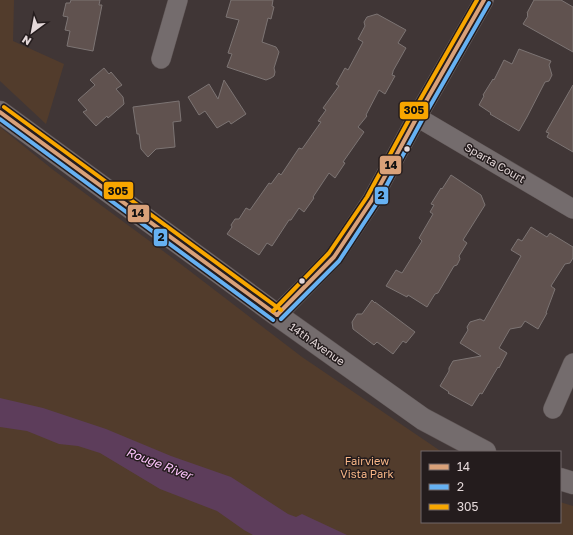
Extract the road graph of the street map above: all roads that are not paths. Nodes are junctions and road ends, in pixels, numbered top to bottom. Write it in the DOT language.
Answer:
graph roads {
  1 [pos="178,0"];
  2 [pos="484,0"];
  3 [pos="161,59"];
  4 [pos="0,112"];
  5 [pos="417,117"];
  6 [pos="573,209"];
  7 [pos="277,315"];
  8 [pos="573,363"];
  9 [pos="553,409"];
  10 [pos="483,451"];
  11 [pos="561,479"];
  12 [pos="573,483"];
  1 -- 3 [label="street"];
  2 -- 5 [label="street"];
  4 -- 7 [label="main road, 14th Avenue"];
  5 -- 6 [label="street, Sparta Court"];
  5 -- 7 [label="street"];
  7 -- 10 [label="main road, 14th Avenue"];
  8 -- 9 [label="street"];
  11 -- 12 [label="main road"];
}
